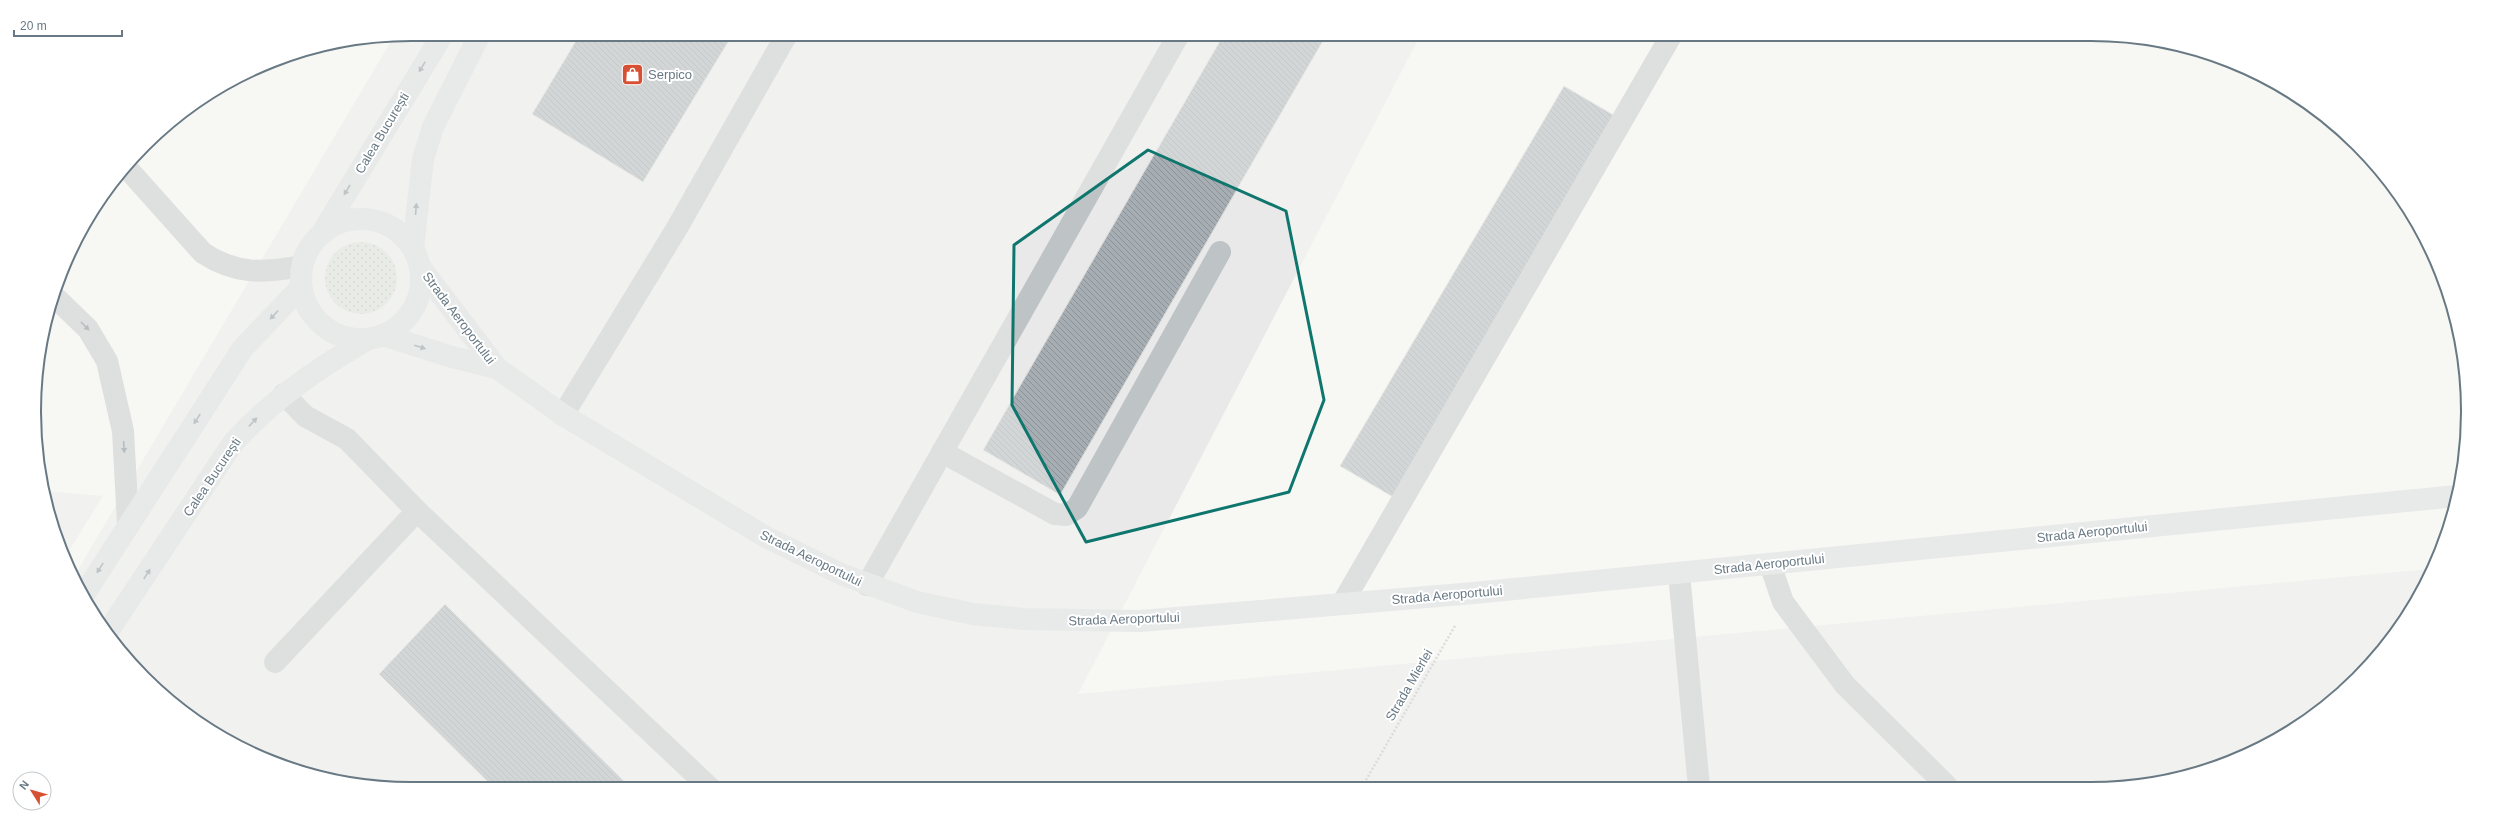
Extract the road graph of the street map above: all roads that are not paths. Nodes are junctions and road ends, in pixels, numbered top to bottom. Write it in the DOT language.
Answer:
graph roads {
  1 [pos="439,41"];
  2 [pos="476,41"];
  3 [pos="783,41"];
  4 [pos="1175,41"];
  5 [pos="1668,41"];
  6 [pos="130,171"];
  7 [pos="322,233"];
  8 [pos="1220,252"];
  9 [pos="417,257"];
  10 [pos="301,277"];
  11 [pos="58,301"];
  12 [pos="376,337"];
  13 [pos="497,368"];
  14 [pos="284,394"];
  15 [pos="563,415"];
  16 [pos="942,452"];
  17 [pos="2451,497"];
  18 [pos="417,511"];
  19 [pos="128,523"];
  20 [pos="1770,564"];
  21 [pos="1679,573"];
  22 [pos="867,585"];
  23 [pos="87,590"];
  24 [pos="1342,604"];
  25 [pos="111,627"];
  26 [pos="275,662"];
  27 [pos="704,782"];
  28 [pos="1699,782"];
  29 [pos="1943,782"];
  1 -- 7 [label="main road, Calea București, one-way"];
  9 -- 2 [label="main road, one-way"];
  3 -- 15 [label="lane"];
  4 -- 16 [label="lane"];
  5 -- 24 [label="lane"];
  6 -- 10 [label="lane"];
  7 -- 9 [label="main road"];
  7 -- 10 [label="main road"];
  8 -- 16 [label="lane"];
  9 -- 12 [label="main road"];
  9 -- 13 [label="main road, Strada Aeroportului"];
  10 -- 12 [label="main road"];
  10 -- 19 [label="main road, one-way"];
  11 -- 19 [label="lane, one-way"];
  12 -- 13 [label="main road, Strada Aeroportului, one-way"];
  12 -- 14 [label="main road, Calea București"];
  13 -- 15 [label="main road, Strada Aeroportului"];
  14 -- 18 [label="lane"];
  25 -- 14 [label="main road, Calea București, one-way"];
  15 -- 22 [label="main road, Strada Aeroportului"];
  16 -- 22 [label="lane"];
  17 -- 20 [label="main road, Strada Aeroportului"];
  18 -- 26 [label="lane"];
  18 -- 27 [label="lane"];
  19 -- 23 [label="main road, one-way"];
  20 -- 21 [label="main road, Strada Aeroportului"];
  20 -- 29 [label="lane"];
  21 -- 24 [label="main road, Strada Aeroportului"];
  21 -- 28 [label="lane"];
  22 -- 24 [label="main road, Strada Aeroportului"];
}
